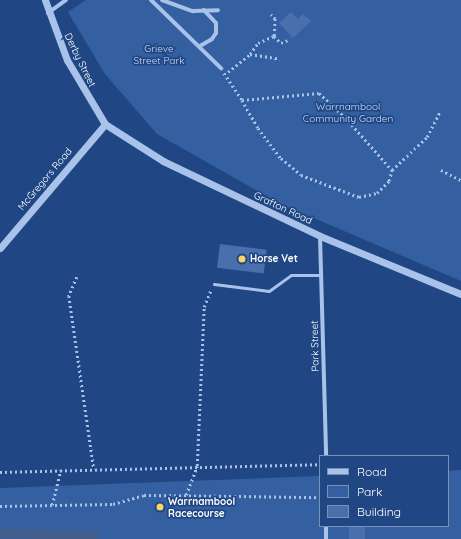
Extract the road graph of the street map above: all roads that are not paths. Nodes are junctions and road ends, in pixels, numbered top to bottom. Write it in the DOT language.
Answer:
graph roads {
  1 [pos="45,0"];
  2 [pos="66,0"];
  3 [pos="151,0"];
  4 [pos="162,0"];
  5 [pos="204,10"];
  6 [pos="218,10"];
  7 [pos="48,13"];
  8 [pos="200,46"];
  9 [pos="221,68"];
  10 [pos="105,124"];
  11 [pos="320,236"];
  12 [pos="2,243"];
  13 [pos="321,275"];
  14 [pos="214,284"];
  15 [pos="461,294"];
  16 [pos="326,455"];
  17 [pos="326,527"];
  18 [pos="326,539"];
  1 -- 7 [label="street, Derby Street"];
  2 -- 7 [label="street"];
  3 -- 8 [label="street"];
  4 -- 5 [label="street"];
  5 -- 6 [label="street"];
  5 -- 8 [label="street"];
  7 -- 10 [label="street, Derby Street"];
  8 -- 9 [label="street"];
  10 -- 11 [label="street, Grafton Road"];
  10 -- 12 [label="street, McGregors Road"];
  11 -- 13 [label="street, Park Street"];
  11 -- 15 [label="street, Grafton Road"];
  13 -- 14 [label="lane"];
  13 -- 16 [label="street, Park Street"];
  17 -- 18 [label="street"];
}
